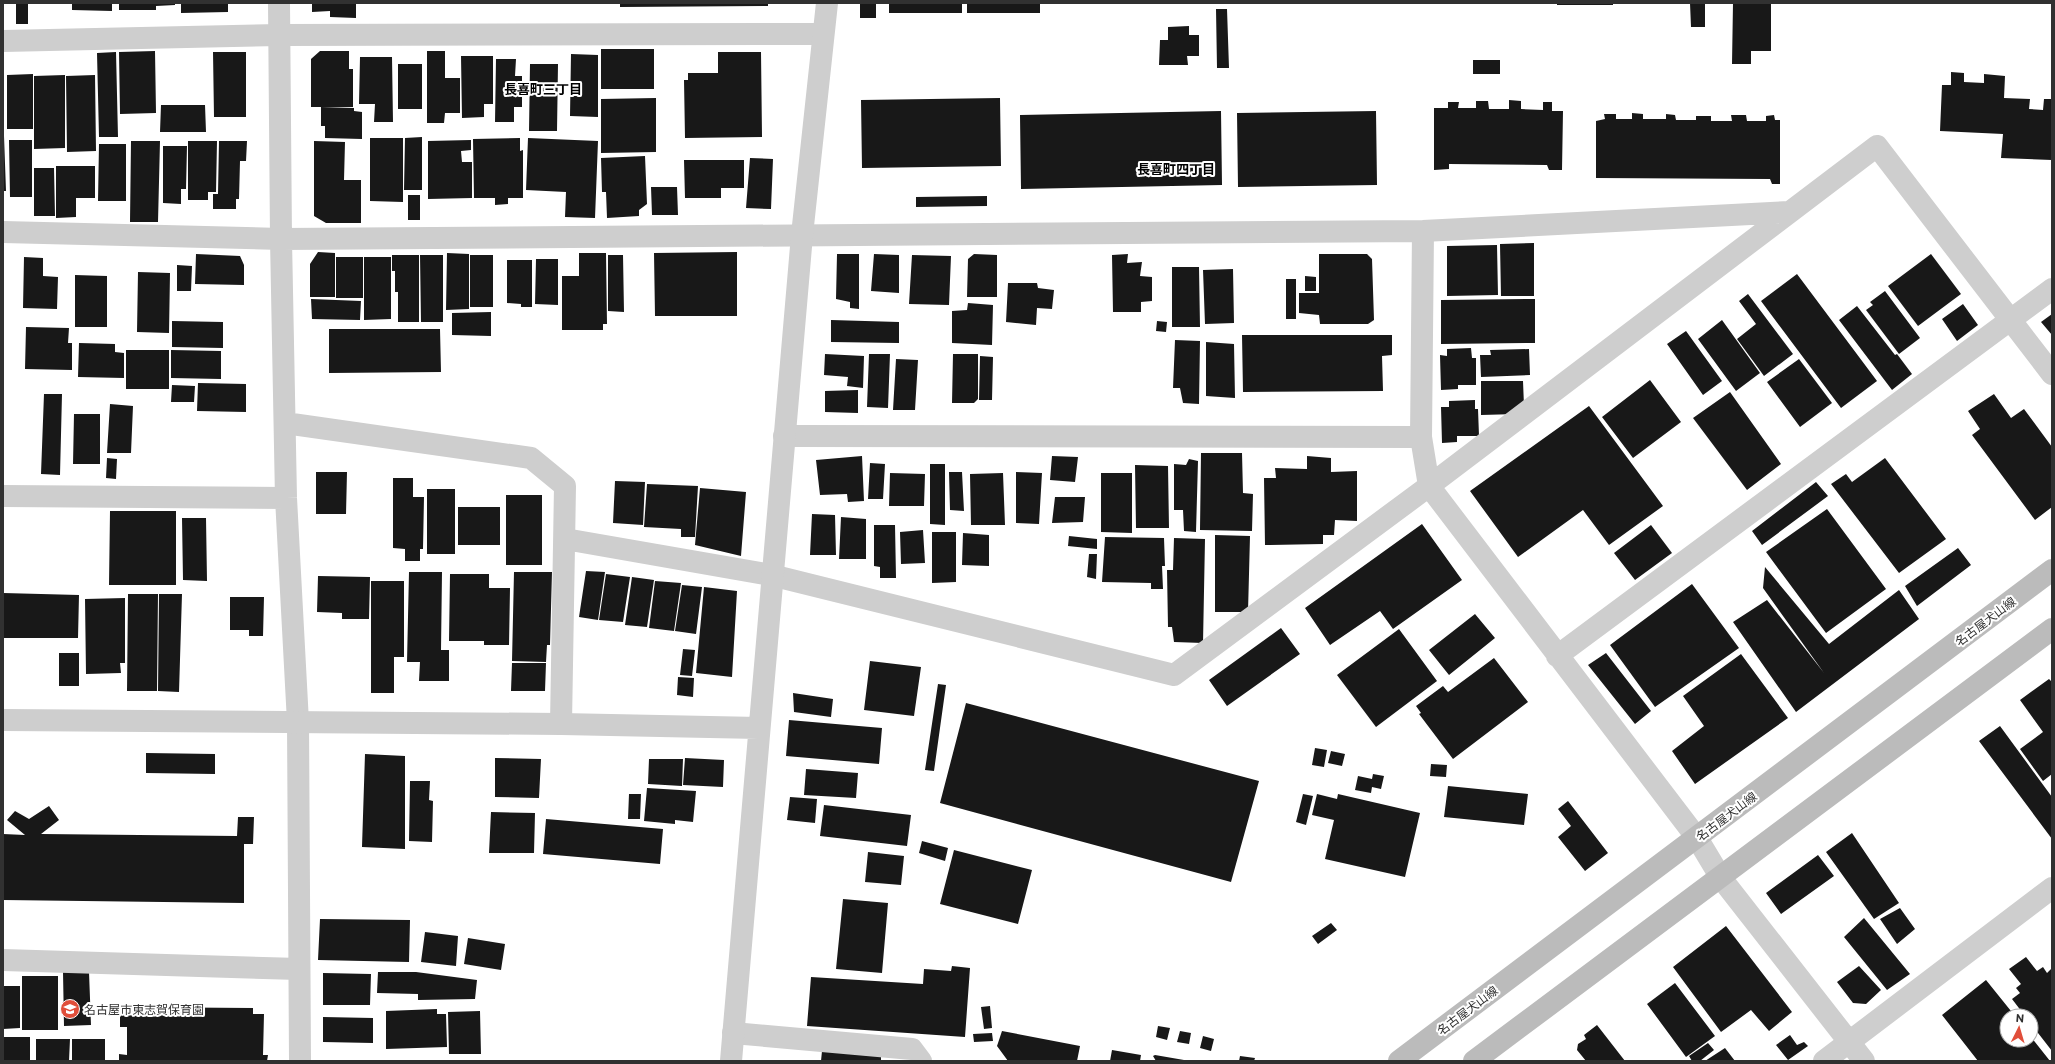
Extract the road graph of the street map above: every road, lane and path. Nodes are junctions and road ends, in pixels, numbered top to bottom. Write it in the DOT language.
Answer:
graph roads {
  1 [pos="280,3"];
  2 [pos="827,3"];
  3 [pos="823,34"];
  4 [pos="279,35"];
  5 [pos="3,41"];
  6 [pos="1790,212"];
  7 [pos="1423,231"];
  8 [pos="3,232"];
  9 [pos="802,235"];
  10 [pos="281,239"];
  11 [pos="2052,289"];
  12 [pos="2011,320"];
  13 [pos="2052,374"];
  14 [pos="285,423"];
  15 [pos="784,436"];
  16 [pos="1421,438"];
  17 [pos="1429,486"];
  18 [pos="3,496"];
  19 [pos="286,498"];
  20 [pos="565,539"];
  21 [pos="2052,570"];
  22 [pos="771,575"];
  23 [pos="2052,629"];
  24 [pos="1557,656"];
  25 [pos="3,720"];
  26 [pos="298,722"];
  27 [pos="561,724"];
  28 [pos="759,728"];
  29 [pos="1697,838"];
  30 [pos="1721,878"];
  31 [pos="2052,888"];
  32 [pos="3,960"];
  33 [pos="299,969"];
  34 [pos="733,1033"];
  35 [pos="1850,1041"];
  36 [pos="300,1061"];
  37 [pos="731,1061"];
  38 [pos="921,1061"];
  39 [pos="1399,1061"];
  40 [pos="1474,1061"];
  41 [pos="1824,1061"];
  42 [pos="1864,1061"];
  1 -- 4 [label="street"];
  2 -- 3 [label="street"];
  3 -- 4 [label="street"];
  3 -- 9 [label="street"];
  4 -- 5 [label="street"];
  4 -- 10 [label="street"];
  6 -- 7 [label="street"];
  6 -- 12 [label="street"];
  6 -- 17 [label="street"];
  7 -- 9 [label="street"];
  7 -- 16 [label="street"];
  8 -- 10 [label="street"];
  9 -- 10 [label="street"];
  9 -- 15 [label="street"];
  10 -- 14 [label="street"];
  11 -- 12 [label="street"];
  12 -- 13 [label="street"];
  12 -- 24 [label="street"];
  14 -- 19 [label="street"];
  14 -- 20 [label="street"];
  15 -- 16 [label="street"];
  15 -- 22 [label="street"];
  16 -- 17 [label="street"];
  17 -- 22 [label="street"];
  17 -- 24 [label="street"];
  18 -- 19 [label="street"];
  19 -- 26 [label="street"];
  20 -- 22 [label="street"];
  20 -- 27 [label="street"];
  21 -- 29 [label="main road, 名古屋犬山線"];
  22 -- 28 [label="street"];
  23 -- 30 [label="main road"];
  24 -- 29 [label="street"];
  25 -- 26 [label="street"];
  26 -- 27 [label="street"];
  26 -- 33 [label="street"];
  27 -- 28 [label="street"];
  28 -- 34 [label="street"];
  29 -- 30 [label="street"];
  29 -- 39 [label="main road, 名古屋犬山線"];
  30 -- 35 [label="street"];
  30 -- 40 [label="main road"];
  31 -- 35 [label="street"];
  32 -- 33 [label="street"];
  33 -- 36 [label="street"];
  34 -- 37 [label="street"];
  34 -- 38 [label="street"];
  35 -- 41 [label="street"];
  35 -- 42 [label="street"];
}
